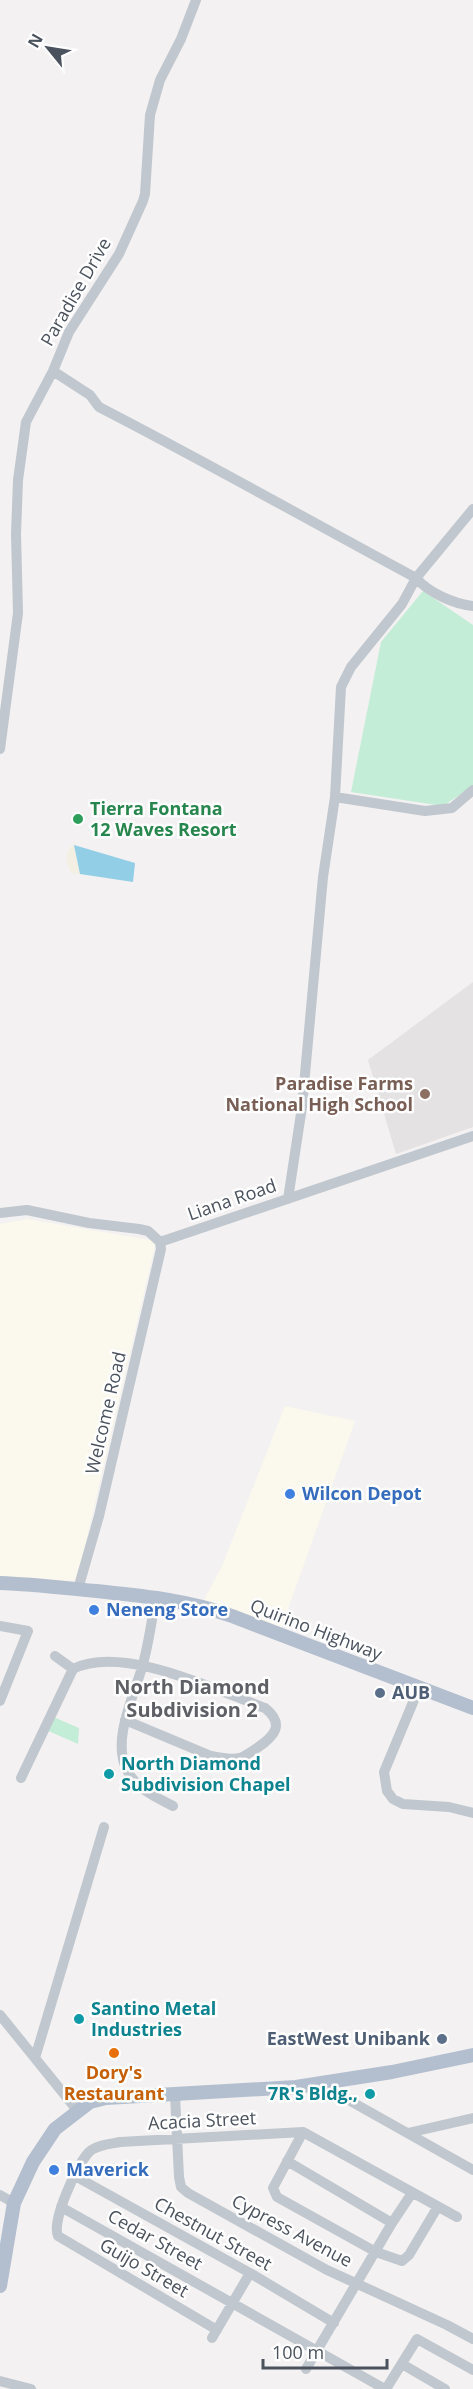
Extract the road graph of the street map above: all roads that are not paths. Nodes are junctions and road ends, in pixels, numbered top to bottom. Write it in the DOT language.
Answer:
graph roads {
  1 [pos="196,0"];
  2 [pos="53,371"];
  3 [pos="473,508"];
  4 [pos="416,578"];
  5 [pos="473,606"];
  6 [pos="0,749"];
  7 [pos="473,790"];
  8 [pos="335,797"];
  9 [pos="473,1136"];
  10 [pos="288,1199"];
  11 [pos="0,1213"];
  12 [pos="160,1242"];
  13 [pos="0,1583"];
  14 [pos="78,1589"];
  15 [pos="156,1596"];
  16 [pos="0,1626"];
  17 [pos="55,1656"];
  18 [pos="143,1664"];
  19 [pos="73,1669"];
  20 [pos="419,1688"];
  21 [pos="0,1701"];
  22 [pos="473,1708"];
  23 [pos="125,1720"];
  24 [pos="21,1778"];
  25 [pos="173,1806"];
  26 [pos="473,1814"];
  27 [pos="104,1827"];
  28 [pos="0,2015"];
  29 [pos="473,2055"];
  30 [pos="35,2058"];
  31 [pos="320,2084"];
  32 [pos="176,2095"];
  33 [pos="77,2110"];
  34 [pos="473,2118"];
  35 [pos="303,2132"];
  36 [pos="408,2133"];
  37 [pos="177,2139"];
  38 [pos="287,2162"];
  39 [pos="473,2170"];
  40 [pos="75,2176"];
  41 [pos="412,2193"];
  42 [pos="0,2195"];
  43 [pos="14,2203"];
  44 [pos="61,2207"];
  45 [pos="437,2208"];
  46 [pos="457,2217"];
  47 [pos="392,2223"];
  48 [pos="56,2232"];
  49 [pos="376,2252"];
  50 [pos="250,2273"];
  51 [pos="356,2284"];
  52 [pos="0,2286"];
  53 [pos="233,2302"];
  54 [pos="334,2323"];
  55 [pos="473,2339"];
  56 [pos="316,2352"];
  57 [pos="402,2364"];
  58 [pos="306,2369"];
  59 [pos="473,2370"];
  60 [pos="0,2381"];
  61 [pos="31,2389"];
  62 [pos="385,2389"];
  63 [pos="445,2389"];
  1 -- 2 [label="street, Paradise Drive"];
  2 -- 4 [label="street"];
  2 -- 6 [label="street, Paradise Drive"];
  3 -- 4 [label="street"];
  4 -- 5 [label="street"];
  4 -- 8 [label="street"];
  7 -- 8 [label="street"];
  8 -- 10 [label="street"];
  9 -- 10 [label="street, Liana Road"];
  10 -- 12 [label="street, Liana Road"];
  11 -- 12 [label="street"];
  12 -- 14 [label="street, Welcome Road"];
  13 -- 14 [label="main road, Quirino Highway"];
  14 -- 15 [label="main road, Quirino Highway"];
  15 -- 18 [label="street"];
  15 -- 20 [label="main road, Quirino Highway"];
  16 -- 21 [label="street"];
  17 -- 19 [label="street"];
  18 -- 19 [label="street"];
  18 -- 23 [label="street"];
  18 -- 23 [label="street"];
  19 -- 24 [label="street"];
  20 -- 22 [label="main road, Quirino Highway"];
  20 -- 26 [label="street"];
  23 -- 25 [label="street"];
  27 -- 30 [label="street"];
  28 -- 30 [label="street"];
  29 -- 31 [label="main road"];
  30 -- 33 [label="street"];
  31 -- 32 [label="main road"];
  31 -- 36 [label="street"];
  32 -- 33 [label="main road"];
  32 -- 37 [label="street, Cypress Avenue"];
  33 -- 43 [label="main road"];
  34 -- 36 [label="street"];
  35 -- 37 [label="street, Acacia Street"];
  35 -- 38 [label="street"];
  35 -- 41 [label="street"];
  36 -- 39 [label="street"];
  37 -- 40 [label="street, Acacia Street"];
  37 -- 51 [label="street, Cypress Avenue"];
  38 -- 47 [label="street"];
  38 -- 49 [label="street"];
  40 -- 44 [label="street, Acacia Street"];
  40 -- 50 [label="street, Chestnut Street"];
  41 -- 45 [label="street"];
  41 -- 47 [label="street"];
  42 -- 43 [label="street"];
  43 -- 52 [label="main road"];
  44 -- 48 [label="street, Acacia Street"];
  44 -- 53 [label="street, Cedar Street"];
  45 -- 46 [label="street"];
  45 -- 49 [label="street"];
  47 -- 49 [label="street"];
  48 -- 53 [label="street, Guijo Street"];
  49 -- 51 [label="street"];
  50 -- 53 [label="street"];
  50 -- 54 [label="street, Chestnut Street"];
  51 -- 54 [label="street"];
  51 -- 55 [label="street, Cypress Avenue"];
  53 -- 56 [label="street, Cedar Street"];
  54 -- 56 [label="street"];
  56 -- 58 [label="street"];
  56 -- 62 [label="street, Cedar Street"];
  57 -- 59 [label="street"];
  57 -- 62 [label="street"];
  57 -- 63 [label="street"];
  60 -- 61 [label="street"];
}
